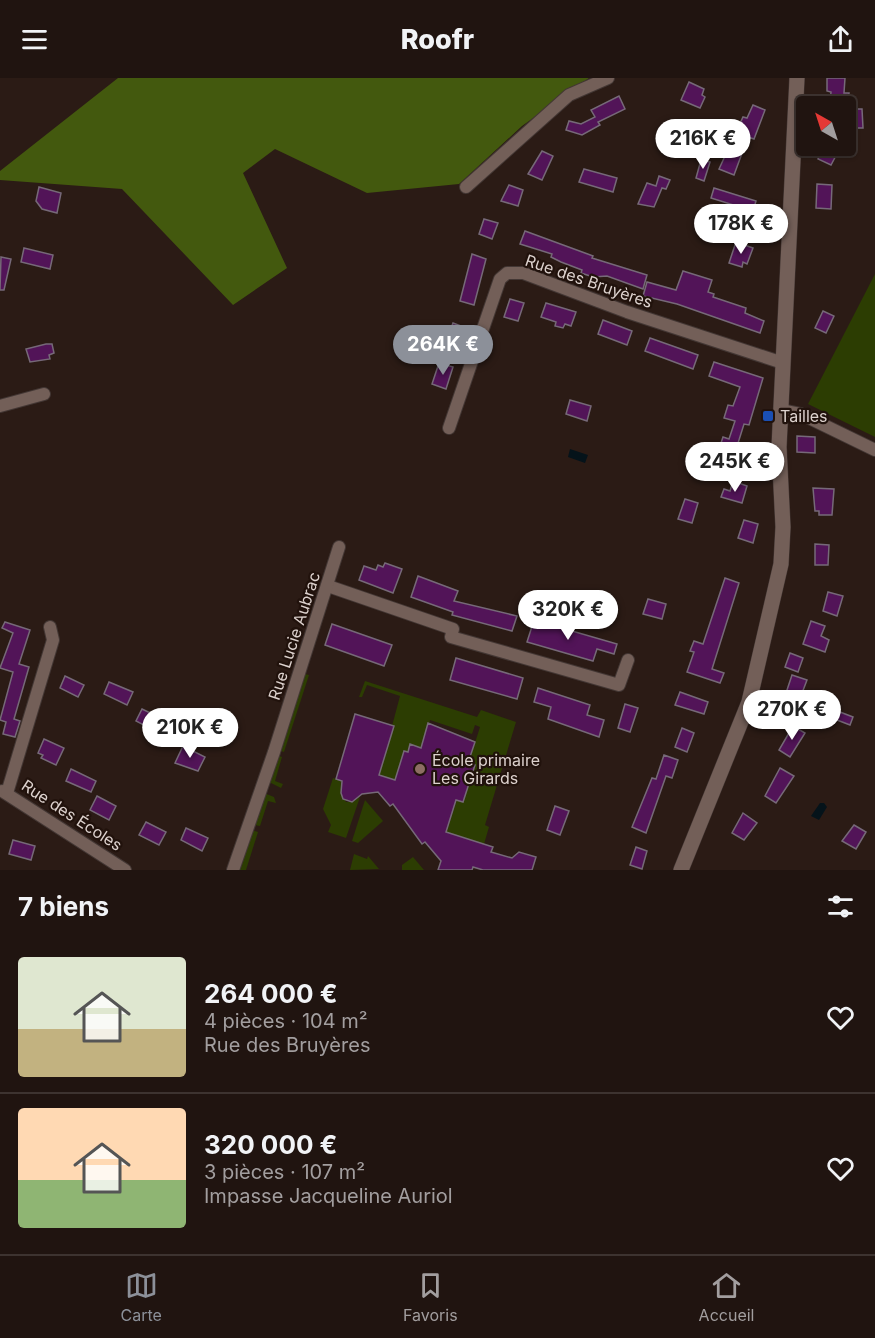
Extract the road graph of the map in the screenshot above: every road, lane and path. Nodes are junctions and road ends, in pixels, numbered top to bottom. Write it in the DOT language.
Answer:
graph roads {
  1 [pos="608,78"];
  2 [pos="797,78"];
  3 [pos="466,187"];
  4 [pos="783,363"];
  5 [pos="44,394"];
  6 [pos="0,406"];
  7 [pos="782,410"];
  8 [pos="449,428"];
  9 [pos="875,450"];
  10 [pos="339,547"];
  11 [pos="328,586"];
  12 [pos="50,627"];
  13 [pos="628,660"];
  14 [pos="4,791"];
  15 [pos="125,870"];
  16 [pos="233,870"];
  17 [pos="681,870"];
  1 -- 3 [label="street"];
  2 -- 4 [label="street"];
  4 -- 7 [label="street"];
  4 -- 8 [label="street, Rue des Bruyères"];
  5 -- 6 [label="street"];
  7 -- 9 [label="street"];
  7 -- 17 [label="street"];
  10 -- 11 [label="street, Rue Lucie Aubrac"];
  11 -- 13 [label="street"];
  11 -- 16 [label="street, Rue Lucie Aubrac"];
  12 -- 14 [label="street"];
  14 -- 15 [label="street, Rue des Écoles"];
}
